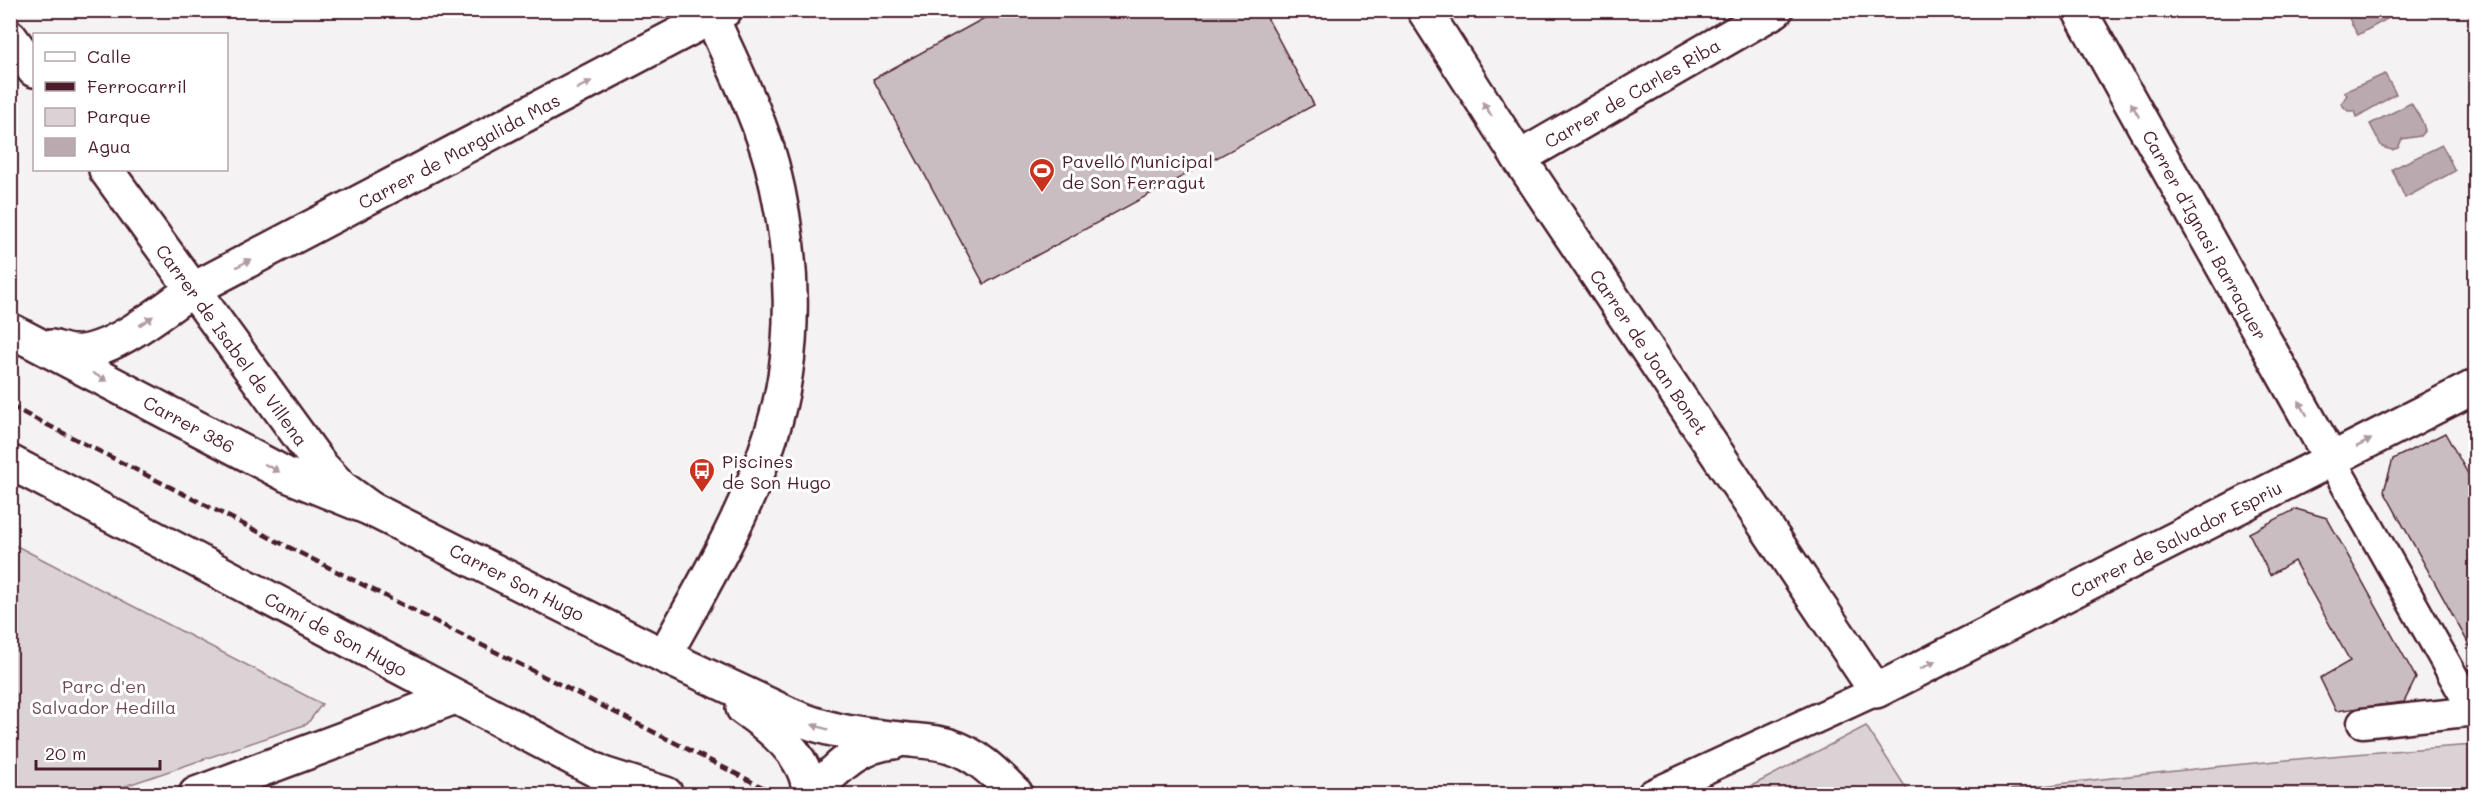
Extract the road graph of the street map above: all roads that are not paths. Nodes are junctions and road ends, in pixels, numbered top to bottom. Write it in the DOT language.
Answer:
graph roads {
  1 [pos="1424,10"];
  2 [pos="1776,10"];
  3 [pos="2079,10"];
  4 [pos="714,13"];
  5 [pos="10,37"];
  6 [pos="33,69"];
  7 [pos="1519,158"];
  8 [pos="107,171"];
  9 [pos="192,290"];
  10 [pos="22,337"];
  11 [pos="2475,386"];
  12 [pos="2331,459"];
  13 [pos="10,462"];
  14 [pos="370,509"];
  15 [pos="664,656"];
  16 [pos="1876,692"];
  17 [pos="455,697"];
  18 [pos="2474,711"];
  19 [pos="2362,723"];
  20 [pos="920,741"];
  21 [pos="603,774"];
  22 [pos="196,795"];
  23 [pos="631,795"];
  24 [pos="666,795"];
  25 [pos="808,795"];
  26 [pos="814,795"];
  27 [pos="1016,795"];
  28 [pos="1652,795"];
  7 -- 1 [label="street, Carrer de Joan Bonet, one-way"];
  2 -- 7 [label="street, Carrer de Carles Riba"];
  12 -- 3 [label="street, Carrer d'Ignasi Barraquer, one-way"];
  9 -- 4 [label="street, Carrer de Margalida Mas, one-way"];
  4 -- 15 [label="street"];
  5 -- 6 [label="street"];
  7 -- 16 [label="street, Carrer de Joan Bonet"];
  8 -- 9 [label="street, Carrer de Isabel de Villena"];
  10 -- 9 [label="street, Carrer de Margalida Mas, one-way"];
  9 -- 14 [label="street, Carrer de Isabel de Villena"];
  10 -- 14 [label="street, Carrer 386, one-way"];
  12 -- 11 [label="street, Carrer de Salvador Espriu, one-way"];
  16 -- 12 [label="street, Carrer de Salvador Espriu, one-way"];
  12 -- 18 [label="street"];
  13 -- 17 [label="street, Camí de Son Hugo"];
  14 -- 15 [label="street, Carrer Son Hugo"];
  20 -- 15 [label="street, one-way"];
  15 -- 25 [label="street"];
  16 -- 28 [label="street"];
  17 -- 21 [label="street, Camí de Son Hugo"];
  17 -- 22 [label="street"];
  18 -- 19 [label="street"];
  20 -- 26 [label="street"];
  20 -- 27 [label="street"];
  21 -- 23 [label="street"];
  21 -- 24 [label="street, Camí de Son Hugo"];
}
